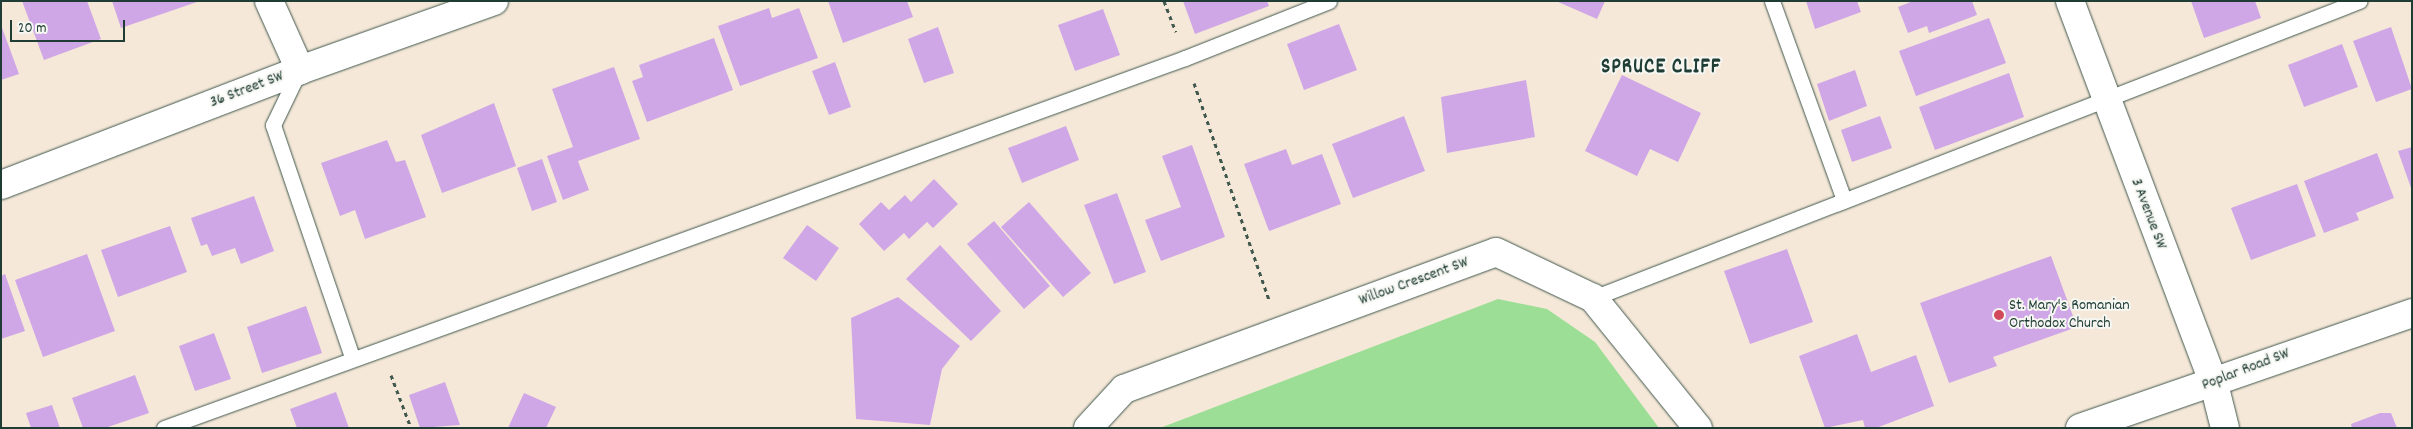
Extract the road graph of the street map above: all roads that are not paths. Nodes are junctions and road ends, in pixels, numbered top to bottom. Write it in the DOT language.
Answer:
graph roads {
  1 [pos="269,1"];
  2 [pos="494,1"];
  3 [pos="1329,1"];
  4 [pos="1772,1"];
  5 [pos="2070,1"];
  6 [pos="2359,1"];
  7 [pos="300,70"];
  8 [pos="2104,98"];
  9 [pos="1,185"];
  10 [pos="1844,200"];
  11 [pos="1593,298"];
  12 [pos="2412,313"];
  13 [pos="352,358"];
  14 [pos="2214,384"];
  15 [pos="164,428"];
  16 [pos="1088,428"];
  17 [pos="1698,428"];
  18 [pos="2080,428"];
  19 [pos="2225,428"];
  1 -- 7 [label="street"];
  2 -- 7 [label="street, 36 Street SW"];
  3 -- 13 [label="lane"];
  4 -- 10 [label="lane"];
  5 -- 8 [label="street, 3 Avenue SW"];
  6 -- 8 [label="lane"];
  7 -- 9 [label="street, 36 Street SW"];
  7 -- 13 [label="lane"];
  8 -- 10 [label="lane"];
  8 -- 14 [label="street, 3 Avenue SW"];
  10 -- 11 [label="lane"];
  11 -- 16 [label="street, Willow Crescent SW"];
  11 -- 17 [label="street, Willow Crescent SW"];
  12 -- 14 [label="street, Poplar Road SW"];
  13 -- 15 [label="lane"];
  14 -- 18 [label="street, Poplar Road SW"];
  14 -- 19 [label="street, 3 Avenue SW"];
}
